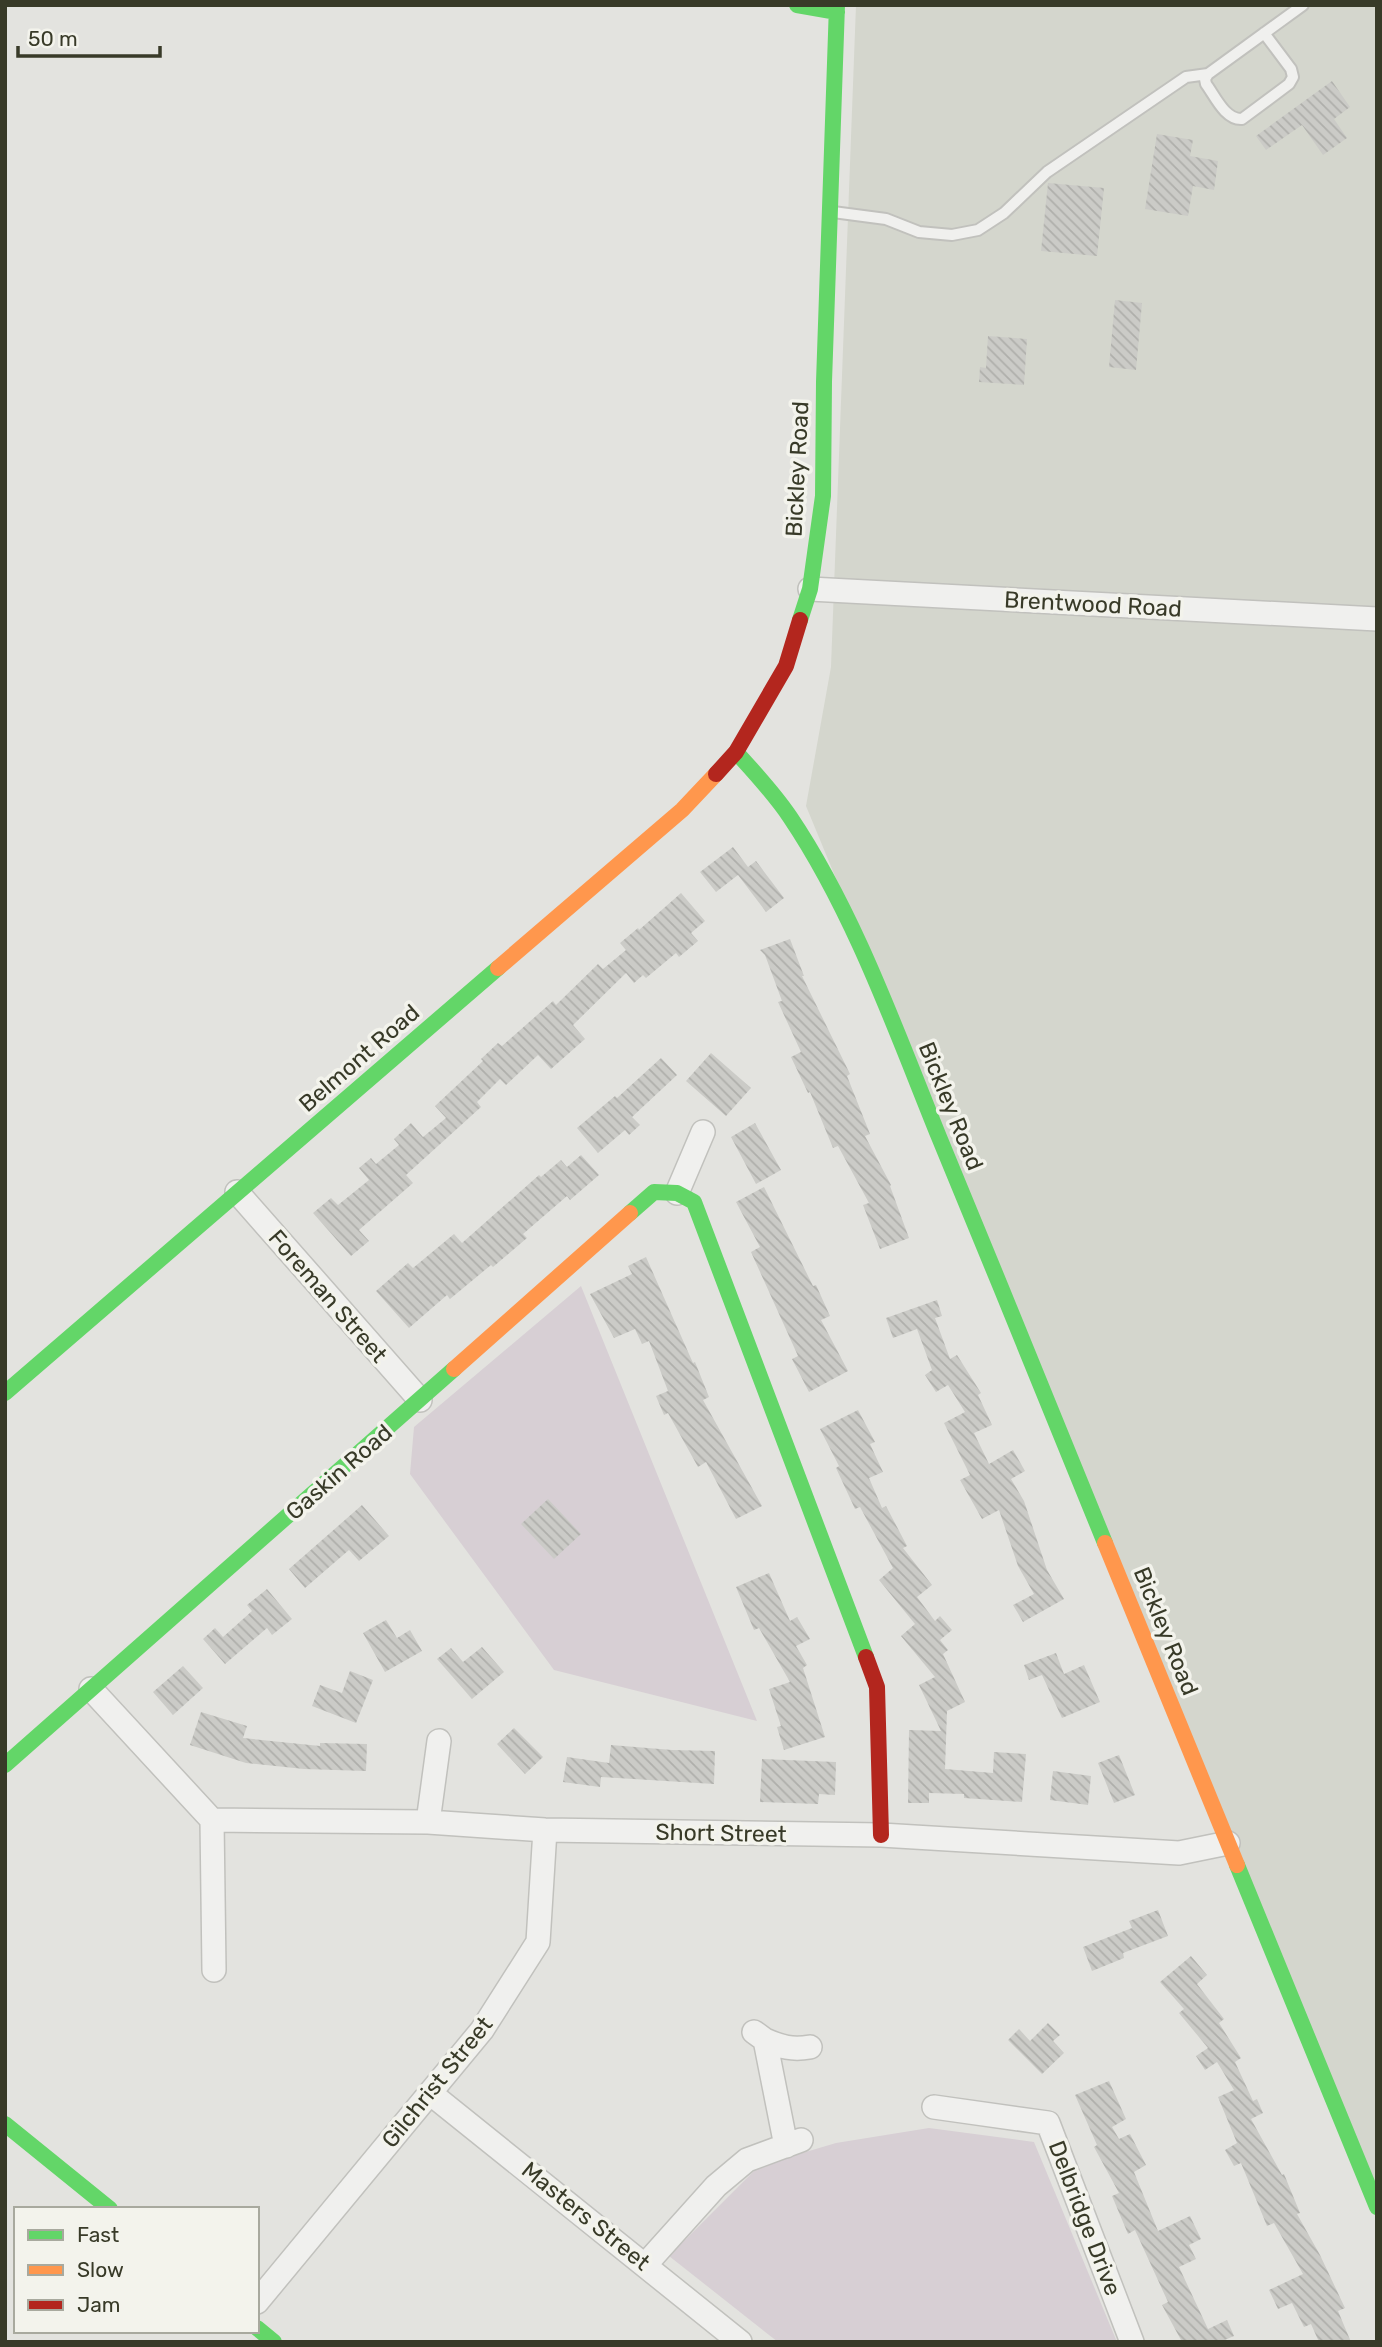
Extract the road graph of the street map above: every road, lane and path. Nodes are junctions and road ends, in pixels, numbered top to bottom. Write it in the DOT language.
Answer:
graph roads {
  1 [pos="797,5"];
  2 [pos="1303,5"];
  3 [pos="837,9"];
  4 [pos="1264,33"];
  5 [pos="1207,79"];
  6 [pos="830,212"];
  7 [pos="810,589"];
  8 [pos="1377,619"];
  9 [pos="736,752"];
  10 [pos="703,1132"];
  11 [pos="237,1192"];
  12 [pos="677,1193"];
  13 [pos="5,1393"];
  14 [pos="420,1400"];
  15 [pos="91,1689"];
  16 [pos="439,1741"];
  17 [pos="5,1765"];
  18 [pos="212,1820"];
  19 [pos="428,1822"];
  20 [pos="545,1830"];
  21 [pos="881,1835"];
  22 [pos="1228,1843"];
  23 [pos="214,1970"];
  24 [pos="810,2048"];
  25 [pos="430,2092"];
  26 [pos="934,2107"];
  27 [pos="5,2124"];
  28 [pos="108,2207"];
  29 [pos="1377,2207"];
  30 [pos="646,2264"];
  31 [pos="259,2300"];
  32 [pos="259,2330"];
  33 [pos="274,2342"];
  34 [pos="740,2342"];
  35 [pos="1132,2342"];
  1 -- 3 [label="street"];
  2 -- 4 [label="lane"];
  3 -- 6 [label="street, Bickley Road"];
  4 -- 5 [label="lane"];
  4 -- 5 [label="lane"];
  5 -- 6 [label="lane"];
  6 -- 7 [label="street, Bickley Road"];
  7 -- 8 [label="street, Brentwood Road"];
  7 -- 9 [label="street, Bickley Road"];
  9 -- 11 [label="street, Belmont Road"];
  9 -- 22 [label="street, Bickley Road"];
  10 -- 12 [label="street"];
  11 -- 13 [label="street, Belmont Road"];
  11 -- 14 [label="street, Foreman Street"];
  12 -- 14 [label="street, Gaskin Road"];
  12 -- 21 [label="street"];
  14 -- 15 [label="street, Gaskin Road"];
  15 -- 17 [label="street, Gaskin Road"];
  15 -- 18 [label="street"];
  16 -- 19 [label="street"];
  18 -- 19 [label="street, Short Street"];
  18 -- 23 [label="street"];
  19 -- 20 [label="street, Short Street"];
  20 -- 21 [label="street, Short Street"];
  20 -- 25 [label="street, Gilchrist Street"];
  21 -- 22 [label="street, Short Street"];
  22 -- 29 [label="street, Bickley Road"];
  24 -- 30 [label="street"];
  25 -- 30 [label="street, Masters Street"];
  25 -- 31 [label="street, Gilchrist Street"];
  26 -- 35 [label="street, Delbridge Drive"];
  27 -- 28 [label="street"];
  30 -- 34 [label="street, Masters Street"];
  32 -- 33 [label="street"];
}
